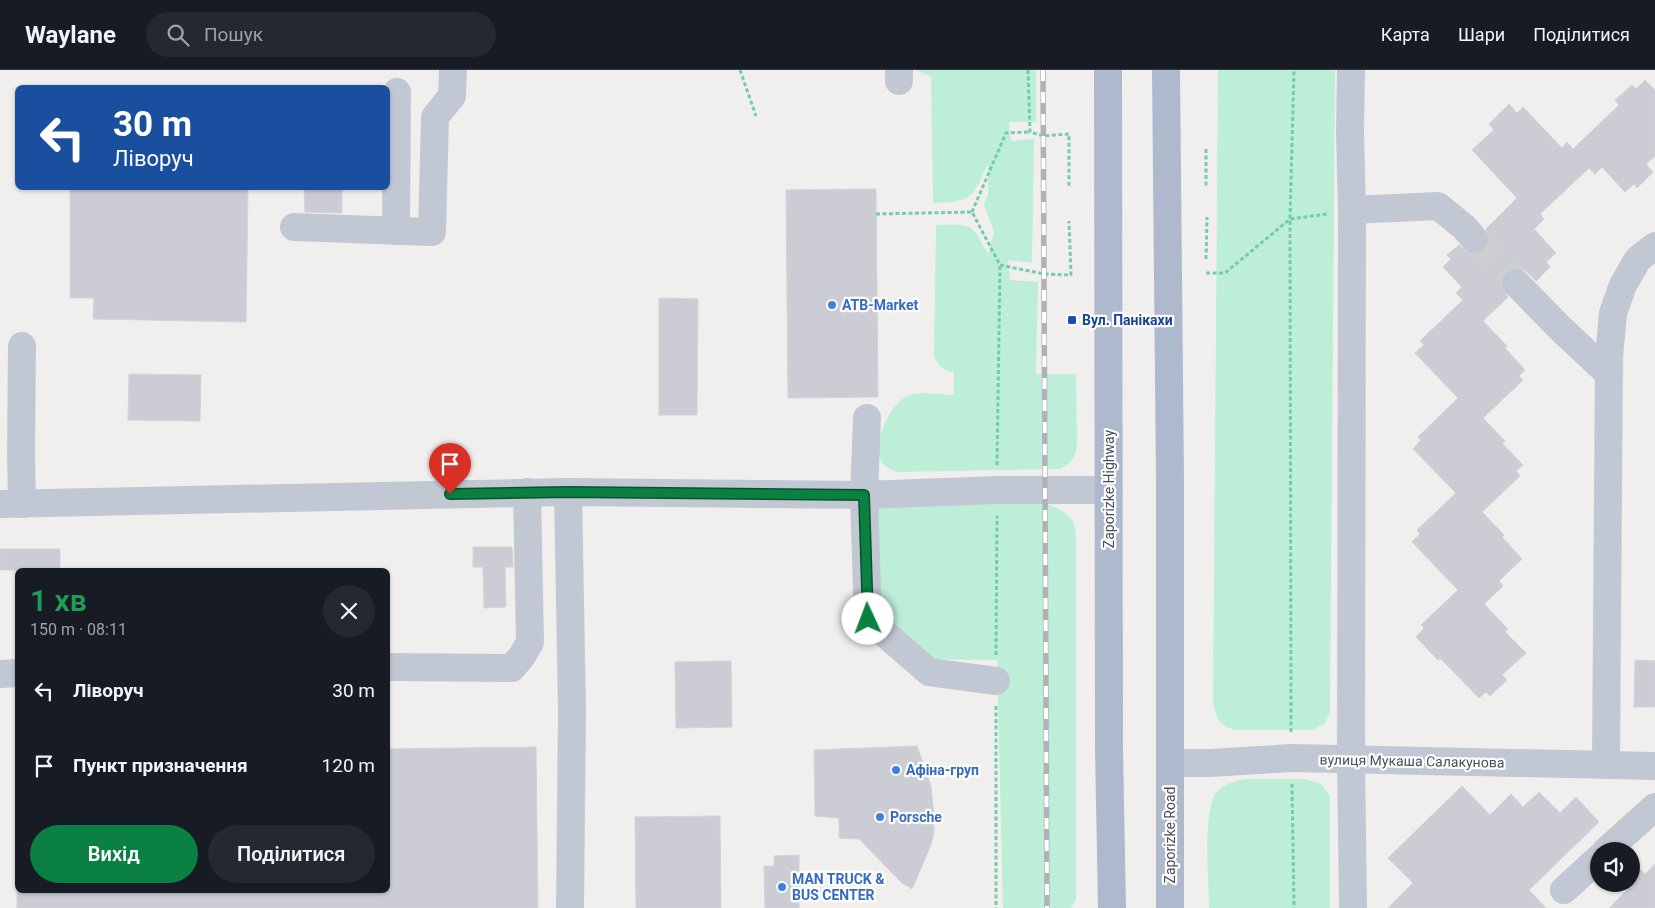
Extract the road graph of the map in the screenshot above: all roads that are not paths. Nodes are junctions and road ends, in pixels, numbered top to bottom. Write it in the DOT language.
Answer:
graph roads {
  1 [pos="453,70"];
  2 [pos="1108,70"];
  3 [pos="1166,70"];
  4 [pos="1351,70"];
  5 [pos="397,92"];
  6 [pos="1352,210"];
  7 [pos="294,227"];
  8 [pos="396,231"];
  9 [pos="1474,239"];
  10 [pos="1655,246"];
  11 [pos="1516,283"];
  12 [pos="22,346"];
  13 [pos="1609,374"];
  14 [pos="10,411"];
  15 [pos="867,418"];
  16 [pos="1109,490"];
  17 [pos="527,492"];
  18 [pos="568,492"];
  19 [pos="864,495"];
  20 [pos="11,504"];
  21 [pos="390,667"];
  22 [pos="15,673"];
  23 [pos="0,674"];
  24 [pos="996,680"];
  25 [pos="1351,760"];
  26 [pos="1170,763"];
  27 [pos="1606,765"];
  28 [pos="1655,766"];
  29 [pos="1655,807"];
  30 [pos="1616,842"];
  31 [pos="1590,866"];
  32 [pos="1564,890"];
  33 [pos="570,908"];
  34 [pos="1112,908"];
  35 [pos="1170,908"];
  36 [pos="1353,908"];
  1 -- 8 [label="street"];
  2 -- 16 [label="main road, Zaporizke Highway"];
  3 -- 26 [label="main road"];
  4 -- 6 [label="street"];
  5 -- 8 [label="street"];
  6 -- 9 [label="street"];
  6 -- 25 [label="street"];
  7 -- 8 [label="street"];
  10 -- 13 [label="street"];
  11 -- 13 [label="street"];
  12 -- 14 [label="street"];
  13 -- 27 [label="street"];
  14 -- 20 [label="street"];
  15 -- 19 [label="street"];
  16 -- 19 [label="street"];
  16 -- 34 [label="main road, Zaporizke Highway"];
  17 -- 18 [label="street"];
  17 -- 20 [label="street"];
  17 -- 21 [label="street"];
  18 -- 19 [label="street"];
  18 -- 33 [label="street"];
  19 -- 24 [label="street"];
  22 -- 23 [label="street"];
  25 -- 26 [label="street, вулиця Мукаша Салакунова"];
  25 -- 27 [label="street, вулиця Мукаша Салакунова"];
  25 -- 36 [label="street"];
  26 -- 35 [label="main road, Zaporizke Road"];
  27 -- 28 [label="street, вулиця Мукаша Салакунова"];
  29 -- 30 [label="street"];
  31 -- 32 [label="street"];
}
